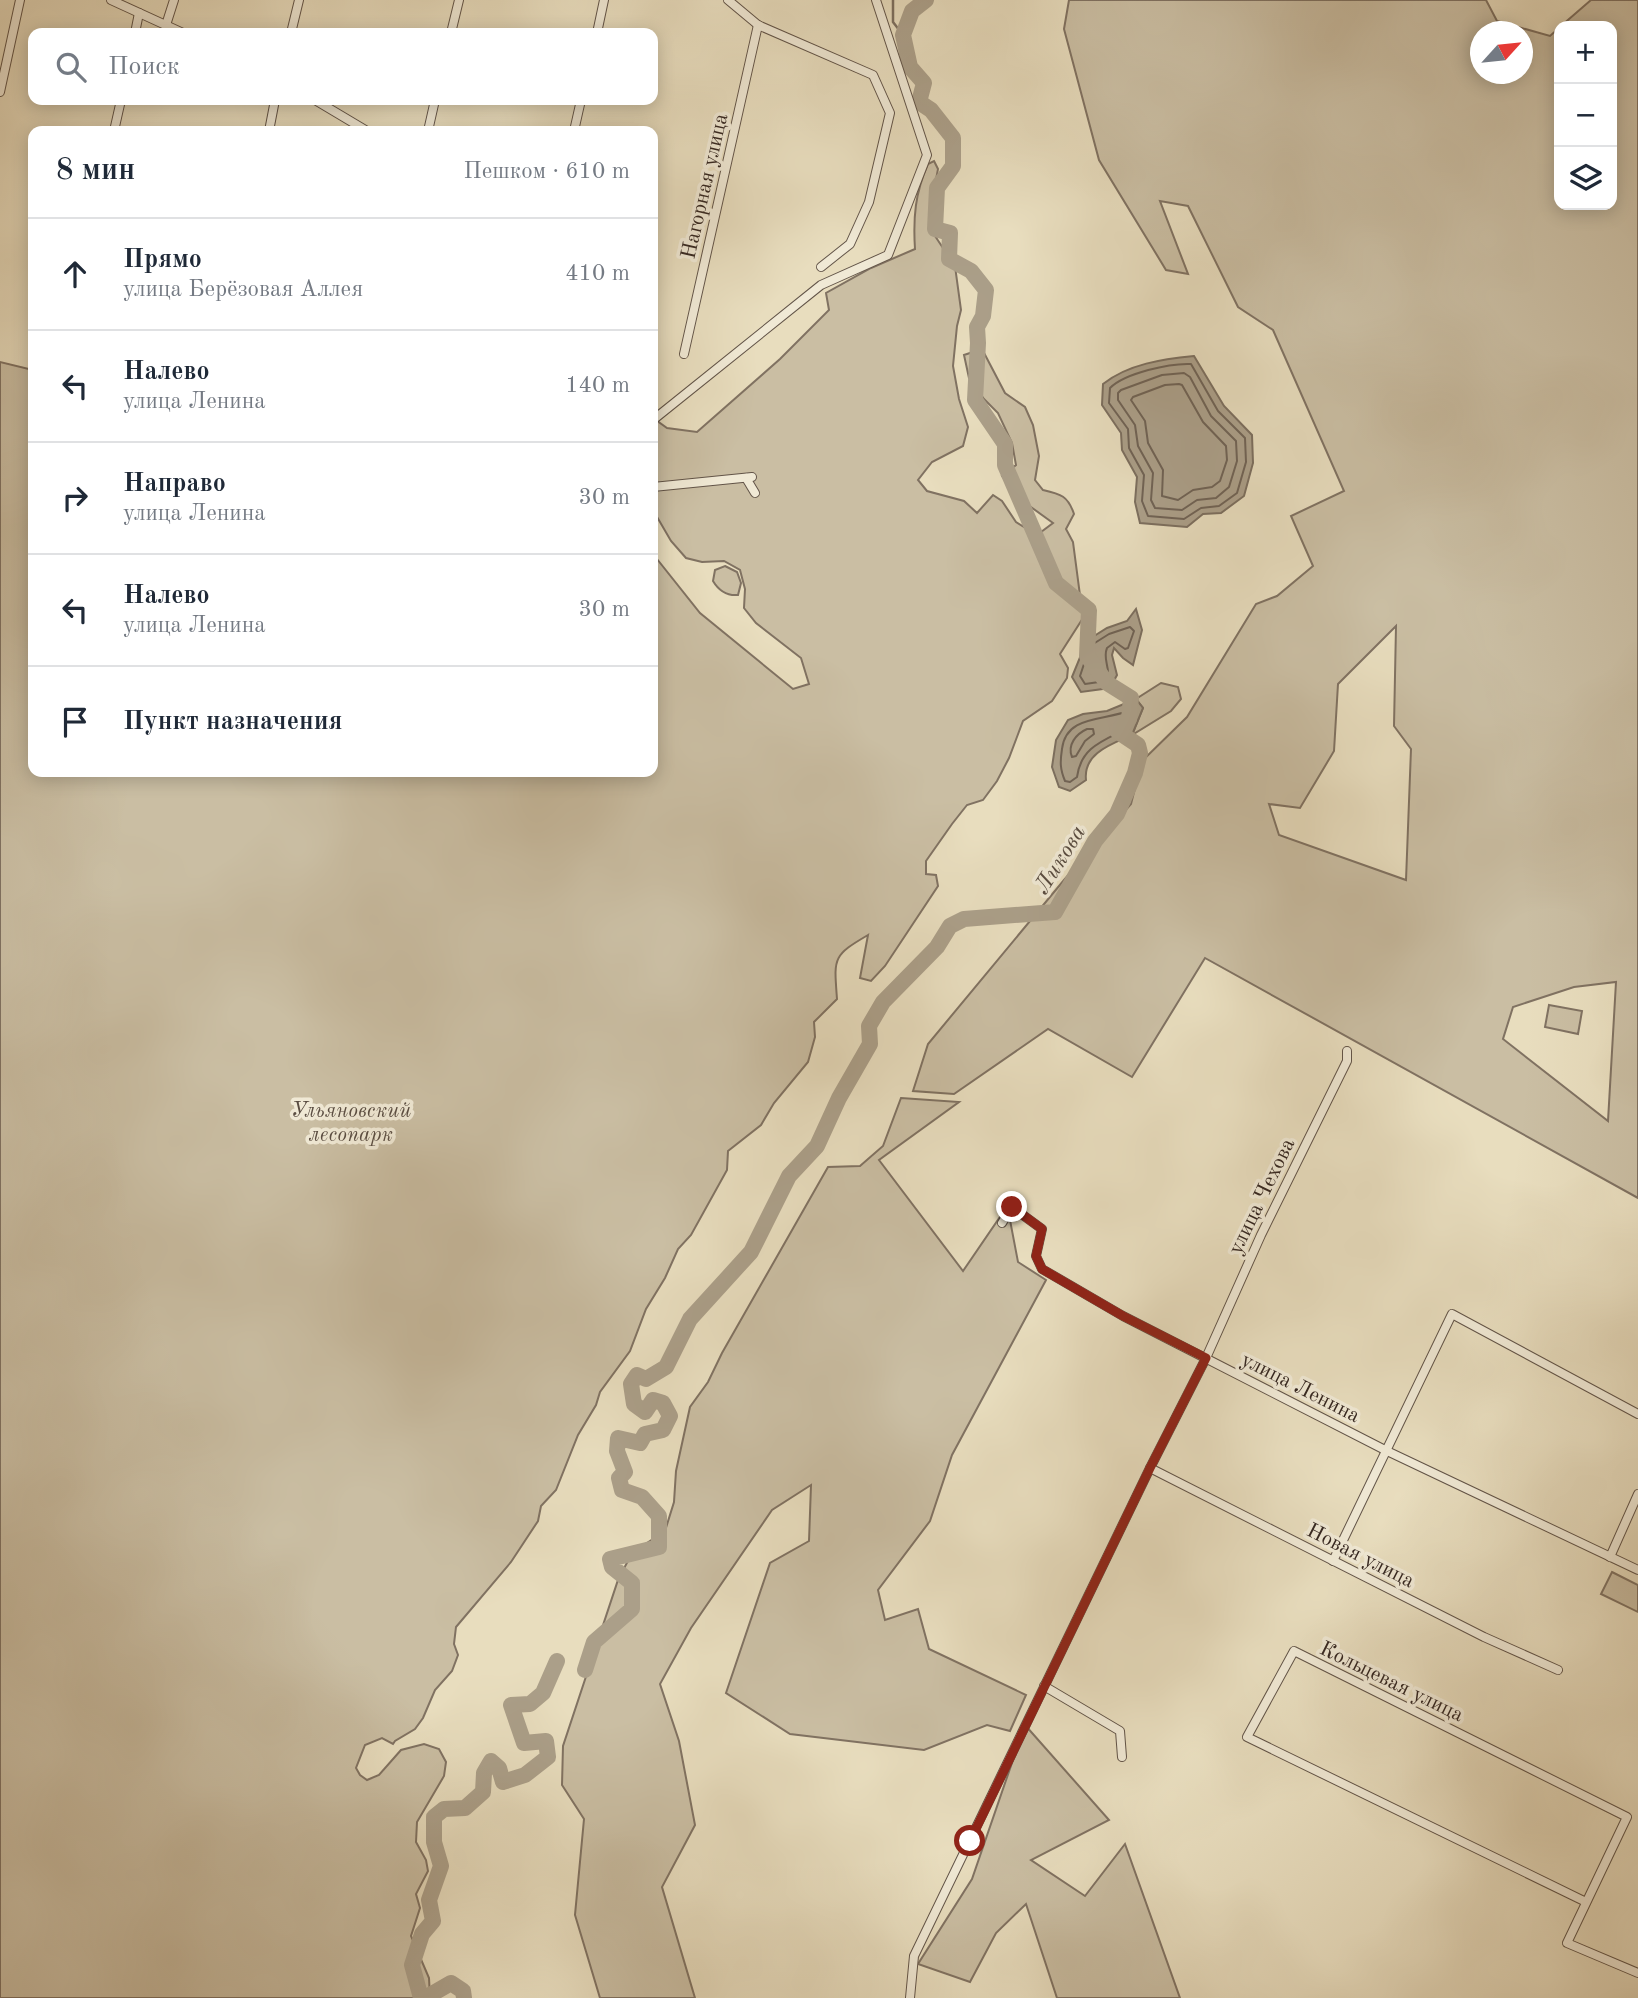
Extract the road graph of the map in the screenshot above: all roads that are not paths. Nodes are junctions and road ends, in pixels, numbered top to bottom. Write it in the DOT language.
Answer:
graph roads {
  1 [pos="20,0"];
  2 [pos="111,0"];
  3 [pos="174,0"];
  4 [pos="299,0"];
  5 [pos="459,0"];
  6 [pos="604,0"];
  7 [pos="728,0"];
  8 [pos="876,0"];
  9 [pos="139,13"];
  10 [pos="166,25"];
  11 [pos="758,25"];
  12 [pos="136,28"];
  13 [pos="172,28"];
  14 [pos="291,28"];
  15 [pos="452,28"];
  16 [pos="598,28"];
  17 [pos="0,92"];
  18 [pos="120,105"];
  19 [pos="274,105"];
  20 [pos="324,105"];
  21 [pos="434,105"];
  22 [pos="580,105"];
  23 [pos="115,126"];
  24 [pos="270,126"];
  25 [pos="359,126"];
  26 [pos="429,126"];
  27 [pos="575,126"];
  28 [pos="821,267"];
  29 [pos="684,354"];
  30 [pos="658,416"];
  31 [pos="658,487"];
  32 [pos="755,493"];
  33 [pos="1347,1051"];
  34 [pos="1002,1223"];
  35 [pos="1206,1358"];
  36 [pos="1638,1415"];
  37 [pos="1387,1451"];
  38 [pos="1150,1468"];
  39 [pos="1638,1494"];
  40 [pos="1610,1557"];
  41 [pos="1333,1561"];
  42 [pos="1638,1570"];
  43 [pos="1558,1670"];
  44 [pos="1044,1686"];
  45 [pos="1122,1757"];
  46 [pos="1586,1902"];
  47 [pos="1638,1973"];
  48 [pos="910,1998"];
  1 -- 17 [label="street"];
  2 -- 9 [label="street"];
  3 -- 10 [label="street"];
  4 -- 14 [label="street"];
  5 -- 15 [label="street"];
  6 -- 16 [label="street"];
  7 -- 11 [label="street"];
  8 -- 30 [label="street"];
  9 -- 10 [label="street"];
  9 -- 12 [label="street"];
  10 -- 13 [label="street"];
  11 -- 28 [label="street"];
  11 -- 29 [label="street, Нагорная улица"];
  18 -- 23 [label="street"];
  19 -- 24 [label="street"];
  20 -- 25 [label="street"];
  21 -- 26 [label="street"];
  22 -- 27 [label="street"];
  31 -- 32 [label="street"];
  33 -- 35 [label="street, улица Чехова"];
  34 -- 35 [label="street, улица Ленина"];
  35 -- 37 [label="street, улица Ленина"];
  35 -- 38 [label="street, улица Чехова"];
  36 -- 37 [label="street"];
  37 -- 40 [label="street, улица Ленина"];
  37 -- 41 [label="street"];
  38 -- 41 [label="street, Новая улица"];
  38 -- 44 [label="street, улица Чехова"];
  39 -- 40 [label="street"];
  40 -- 42 [label="street, улица Ленина"];
  41 -- 43 [label="street, Новая улица"];
  44 -- 45 [label="street"];
  44 -- 48 [label="street, улица Чехова"];
  46 -- 46 [label="street, Кольцевая улица"];
  46 -- 47 [label="street, Кольцевая улица"];
}
